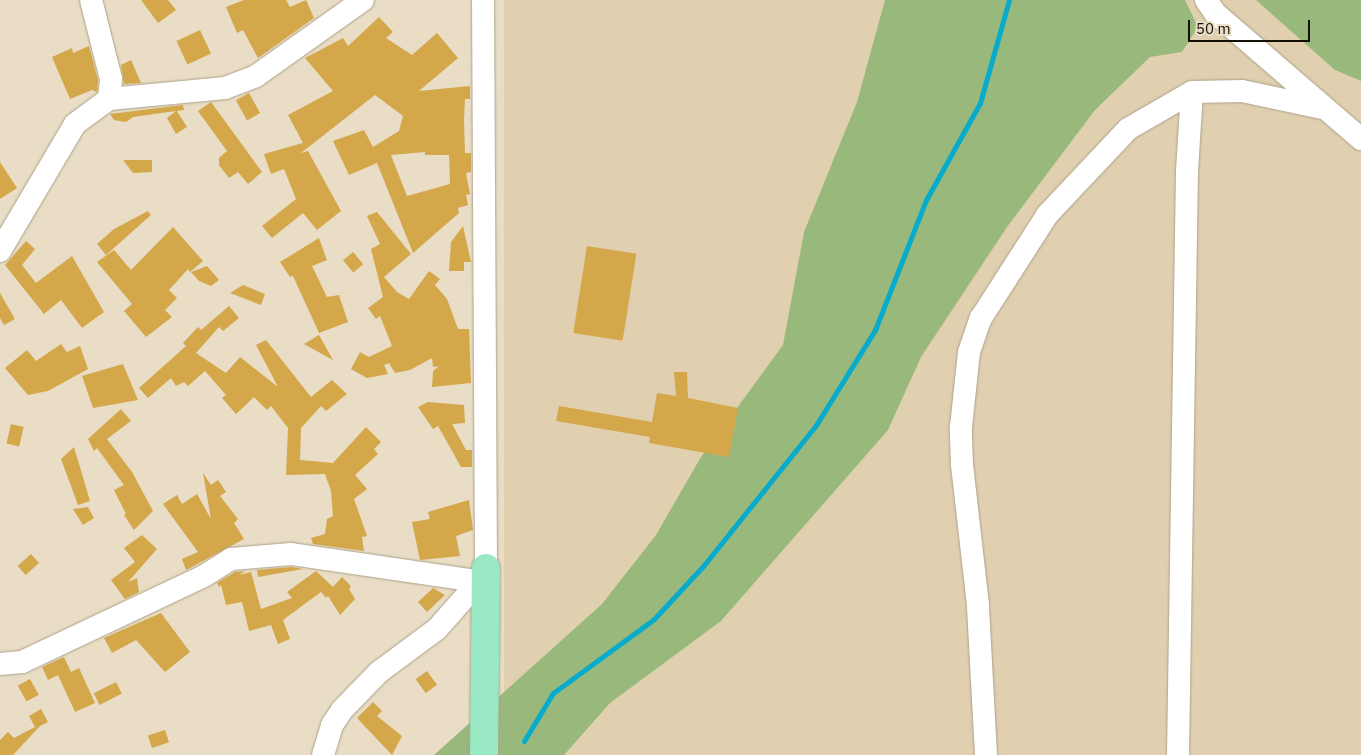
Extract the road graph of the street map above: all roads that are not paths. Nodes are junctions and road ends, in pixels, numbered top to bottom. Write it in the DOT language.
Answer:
graph roads {
  1 [pos="91,0"];
  2 [pos="363,0"];
  3 [pos="484,0"];
  4 [pos="1206,0"];
  5 [pos="1192,92"];
  6 [pos="110,100"];
  7 [pos="1322,108"];
  8 [pos="1361,139"];
  9 [pos="0,251"];
  10 [pos="480,574"];
  11 [pos="0,664"];
  12 [pos="323,755"];
  13 [pos="484,755"];
  14 [pos="986,755"];
  15 [pos="1178,755"];
  1 -- 6 [label="street"];
  2 -- 6 [label="street"];
  3 -- 10 [label="street"];
  4 -- 7 [label="street"];
  5 -- 7 [label="street"];
  5 -- 14 [label="street"];
  5 -- 15 [label="street"];
  6 -- 9 [label="street"];
  7 -- 8 [label="street"];
  10 -- 11 [label="street"];
  10 -- 12 [label="street"];
  10 -- 13 [label="main road"];
}
